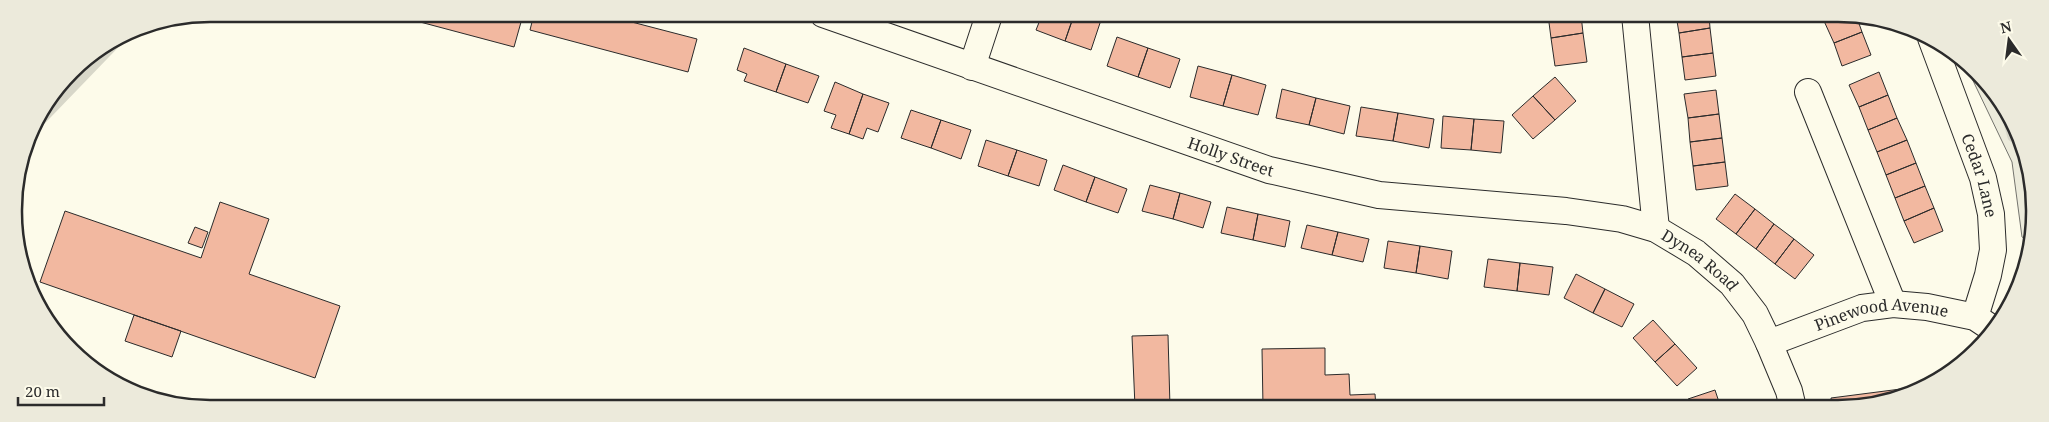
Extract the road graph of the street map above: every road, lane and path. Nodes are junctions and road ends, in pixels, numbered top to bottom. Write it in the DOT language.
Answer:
graph roads {
  1 [pos="845,22"];
  2 [pos="986,22"];
  3 [pos="1636,22"];
  4 [pos="1935,50"];
  5 [pos="972,67"];
  6 [pos="1808,92"];
  7 [pos="1656,228"];
  8 [pos="1893,304"];
  9 [pos="1984,323"];
  10 [pos="1769,343"];
  11 [pos="1791,400"];
  1 -- 5 [label="street, Holly Street"];
  2 -- 5 [label="street"];
  3 -- 7 [label="street, Dynea Road"];
  4 -- 9 [label="street, Cedar Lane"];
  5 -- 7 [label="street, Holly Street"];
  6 -- 8 [label="street"];
  7 -- 10 [label="street, Dynea Road"];
  8 -- 9 [label="street, Pinewood Avenue"];
  8 -- 10 [label="street, Pinewood Avenue"];
  10 -- 11 [label="street, Dynea Road"];
}
